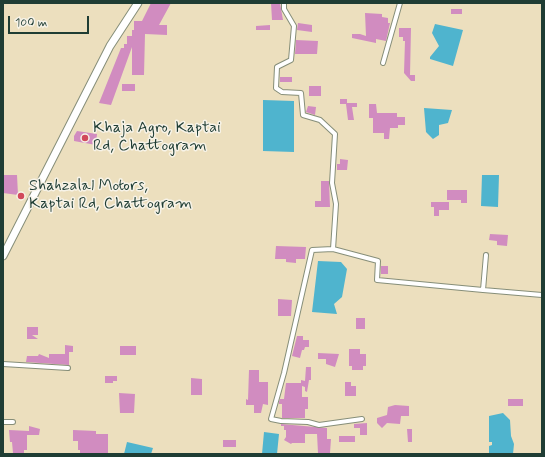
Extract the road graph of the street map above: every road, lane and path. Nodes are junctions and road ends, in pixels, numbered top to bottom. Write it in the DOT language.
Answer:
graph roads {
  1 [pos="138,3"];
  2 [pos="284,3"];
  3 [pos="400,3"];
  4 [pos="383,63"];
  5 [pos="333,249"];
  6 [pos="486,255"];
  7 [pos="3,256"];
  8 [pos="483,290"];
  9 [pos="542,295"];
  10 [pos="3,364"];
  11 [pos="68,368"];
  12 [pos="362,419"];
  13 [pos="3,422"];
  14 [pos="13,422"];
  1 -- 7 [label="main road"];
  2 -- 5 [label="street"];
  3 -- 4 [label="street"];
  5 -- 8 [label="street"];
  5 -- 12 [label="street"];
  6 -- 8 [label="street"];
  8 -- 9 [label="street"];
  10 -- 11 [label="street"];
  13 -- 14 [label="street"];
}
